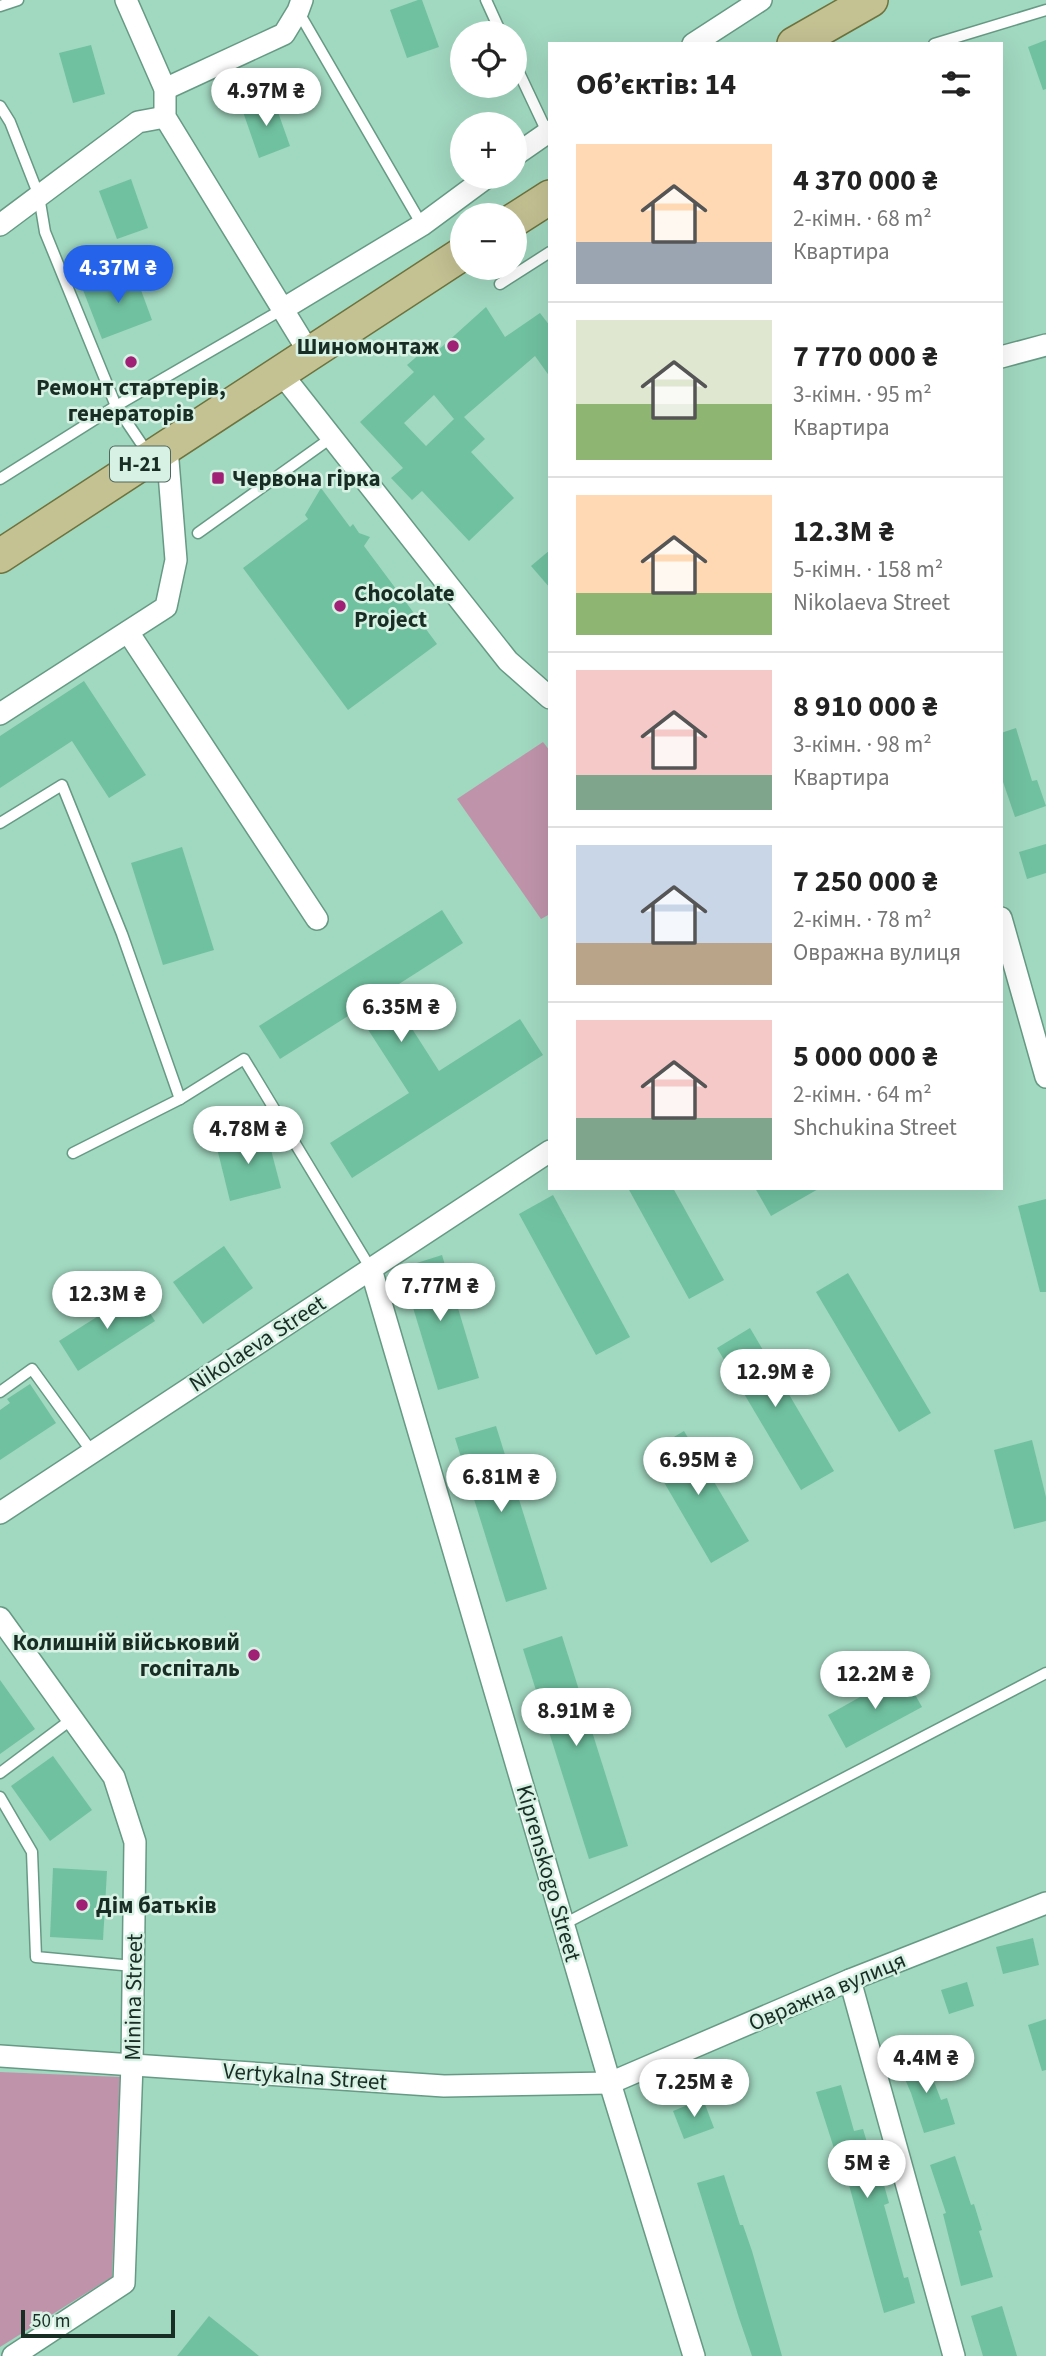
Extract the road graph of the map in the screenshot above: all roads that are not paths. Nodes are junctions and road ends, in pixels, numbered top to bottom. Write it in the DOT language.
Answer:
graph roads {
  1 [pos="18,0"];
  2 [pos="126,0"];
  3 [pos="486,0"];
  4 [pos="761,0"];
  5 [pos="871,0"];
  6 [pos="0,6"];
  7 [pos="300,6"];
  8 [pos="1046,10"];
  9 [pos="496,21"];
  10 [pos="696,42"];
  11 [pos="798,42"];
  12 [pos="941,42"];
  13 [pos="527,88"];
  14 [pos="164,89"];
  15 [pos="0,106"];
  16 [pos="166,117"];
  17 [pos="548,131"];
  18 [pos="527,146"];
  19 [pos="471,189"];
  20 [pos="39,196"];
  21 [pos="548,198"];
  22 [pos="527,212"];
  23 [pos="0,225"];
  24 [pos="422,225"];
  25 [pos="548,253"];
  26 [pos="450,262"];
  27 [pos="500,285"];
  28 [pos="283,309"];
  29 [pos="1046,345"];
  30 [pos="310,354"];
  31 [pos="1003,356"];
  32 [pos="281,373"];
  33 [pos="116,406"];
  34 [pos="331,438"];
  35 [pos="159,453"];
  36 [pos="0,479"];
  37 [pos="198,533"];
  38 [pos="0,556"];
  39 [pos="128,632"];
  40 [pos="548,696"];
  41 [pos="0,714"];
  42 [pos="0,823"];
  43 [pos="317,919"];
  44 [pos="1005,946"];
  45 [pos="1046,1077"];
  46 [pos="180,1099"];
  47 [pos="548,1152"];
  48 [pos="73,1153"];
  49 [pos="371,1269"];
  50 [pos="0,1392"];
  51 [pos="92,1452"];
  52 [pos="0,1513"];
  53 [pos="0,1618"];
  54 [pos="1046,1673"];
  55 [pos="72,1719"];
  56 [pos="0,1773"];
  57 [pos="0,1797"];
  58 [pos="1046,1903"];
  59 [pos="564,1924"];
  60 [pos="133,1966"];
  61 [pos="850,1980"];
  62 [pos="0,2056"];
  63 [pos="132,2064"];
  64 [pos="610,2083"];
  65 [pos="13,2356"];
  66 [pos="694,2356"];
  67 [pos="954,2356"];
  1 -- 6 [label="lane"];
  2 -- 14 [label="street"];
  3 -- 9 [label="lane"];
  4 -- 10 [label="street"];
  5 -- 11 [label="main road"];
  7 -- 14 [label="street"];
  7 -- 24 [label="lane"];
  8 -- 12 [label="lane"];
  13 -- 17 [label="lane"];
  14 -- 16 [label="street"];
  15 -- 20 [label="lane"];
  16 -- 20 [label="street"];
  16 -- 28 [label="street"];
  17 -- 18 [label="street"];
  19 -- 24 [label="street"];
  20 -- 23 [label="street"];
  20 -- 33 [label="lane"];
  21 -- 22 [label="main road"];
  24 -- 28 [label="street"];
  25 -- 27 [label="lane"];
  26 -- 30 [label="main road, Н-21"];
  28 -- 30 [label="street"];
  28 -- 33 [label="lane"];
  29 -- 31 [label="street"];
  30 -- 32 [label="main road, Н-21"];
  32 -- 34 [label="street"];
  32 -- 35 [label="main road, Н-21"];
  33 -- 35 [label="lane"];
  33 -- 36 [label="lane"];
  34 -- 37 [label="lane"];
  34 -- 40 [label="street"];
  35 -- 38 [label="main road, Н-21"];
  35 -- 39 [label="street"];
  39 -- 41 [label="street"];
  39 -- 43 [label="street"];
  42 -- 46 [label="lane"];
  44 -- 45 [label="street"];
  46 -- 48 [label="lane"];
  46 -- 49 [label="lane"];
  47 -- 49 [label="street, Nikolaeva Street"];
  49 -- 51 [label="street, Nikolaeva Street"];
  49 -- 59 [label="street, Kiprenskogo Street"];
  50 -- 51 [label="lane"];
  51 -- 52 [label="street, Nikolaeva Street"];
  53 -- 55 [label="street, Minina Street"];
  54 -- 59 [label="lane"];
  55 -- 56 [label="lane"];
  55 -- 60 [label="street, Minina Street"];
  57 -- 60 [label="lane"];
  58 -- 61 [label="street, Овражна вулиця"];
  59 -- 64 [label="street, Kiprenskogo Street"];
  60 -- 63 [label="street, Minina Street"];
  61 -- 64 [label="street, Овражна вулиця"];
  61 -- 67 [label="street"];
  62 -- 63 [label="street, Vertykalna Street"];
  63 -- 64 [label="street, Vertykalna Street"];
  63 -- 65 [label="street, Minina Street"];
  64 -- 66 [label="street, Kiprenskogo Street"];
}
